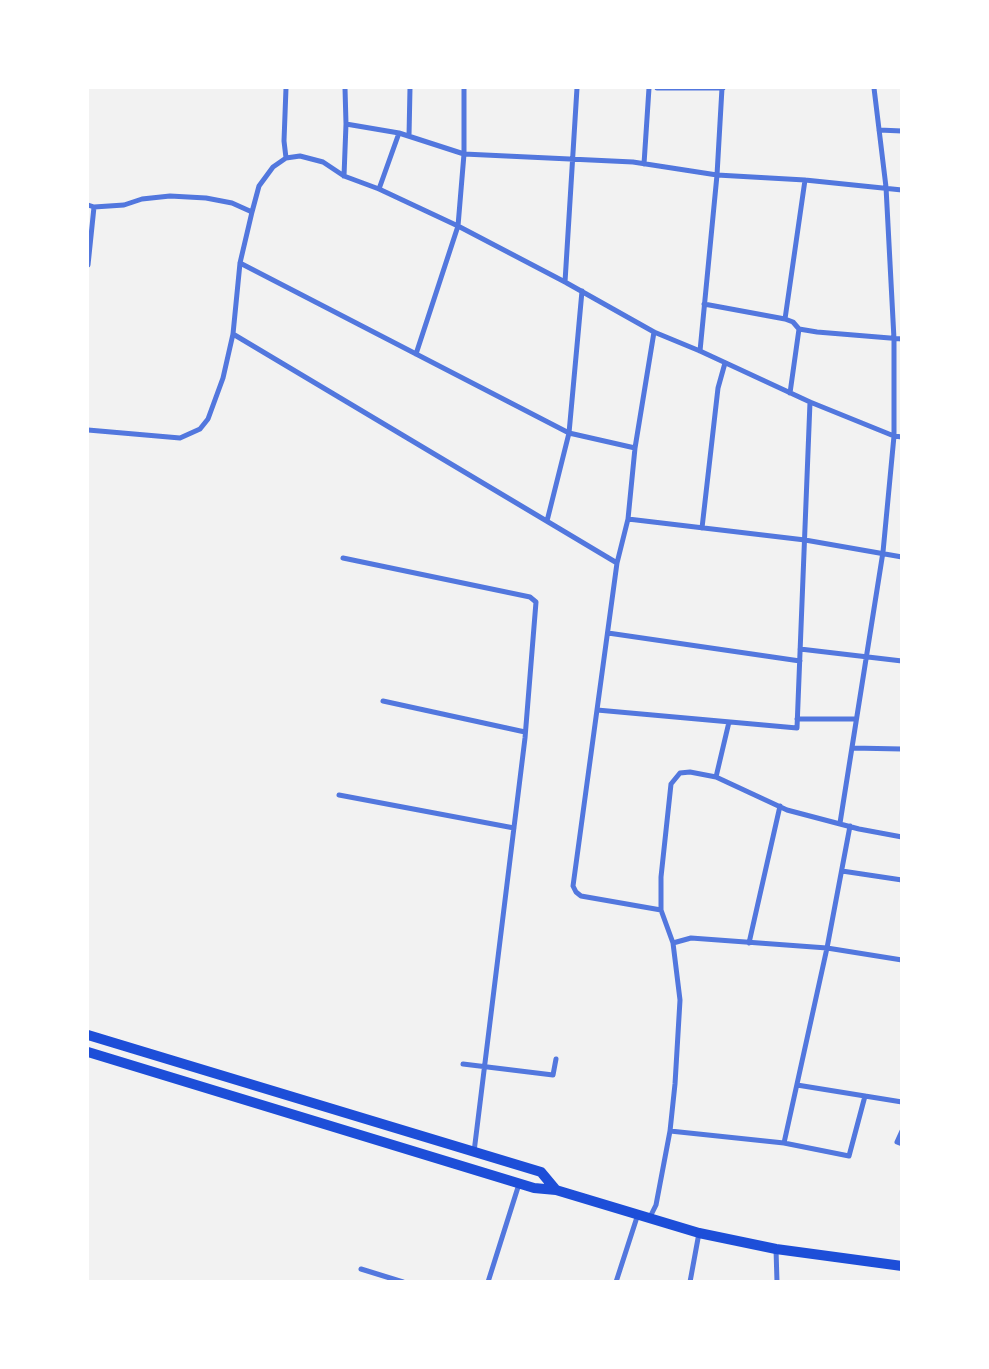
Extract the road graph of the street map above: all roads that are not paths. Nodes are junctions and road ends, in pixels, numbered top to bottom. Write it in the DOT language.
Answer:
graph roads {
  1 [pos="286,88"];
  2 [pos="345,88"];
  3 [pos="410,88"];
  4 [pos="464,88"];
  5 [pos="578,88"];
  6 [pos="649,88"];
  7 [pos="656,88"];
  8 [pos="722,88"];
  9 [pos="874,88"];
  10 [pos="346,124"];
  11 [pos="879,130"];
  12 [pos="902,132"];
  13 [pos="399,133"];
  14 [pos="409,136"];
  15 [pos="464,154"];
  16 [pos="286,158"];
  17 [pos="572,159"];
  18 [pos="644,164"];
  19 [pos="717,175"];
  20 [pos="344,176"];
  21 [pos="805,180"];
  22 [pos="886,187"];
  23 [pos="379,189"];
  24 [pos="902,190"];
  25 [pos="88,205"];
  26 [pos="94,207"];
  27 [pos="252,212"];
  28 [pos="458,226"];
  29 [pos="240,263"];
  30 [pos="88,265"];
  31 [pos="565,282"];
  32 [pos="582,291"];
  33 [pos="704,304"];
  34 [pos="785,319"];
  35 [pos="799,329"];
  36 [pos="654,332"];
  37 [pos="233,334"];
  38 [pos="902,338"];
  39 [pos="894,339"];
  40 [pos="700,351"];
  41 [pos="416,354"];
  42 [pos="725,363"];
  43 [pos="790,392"];
  44 [pos="810,402"];
  45 [pos="88,430"];
  46 [pos="569,433"];
  47 [pos="894,436"];
  48 [pos="902,438"];
  49 [pos="635,448"];
  50 [pos="628,519"];
  51 [pos="547,521"];
  52 [pos="702,528"];
  53 [pos="805,540"];
  54 [pos="883,552"];
  55 [pos="902,557"];
  56 [pos="343,558"];
  57 [pos="617,563"];
  58 [pos="608,633"];
  59 [pos="800,649"];
  60 [pos="866,656"];
  61 [pos="800,661"];
  62 [pos="902,661"];
  63 [pos="383,701"];
  64 [pos="597,710"];
  65 [pos="797,719"];
  66 [pos="856,719"];
  67 [pos="729,722"];
  68 [pos="525,732"];
  69 [pos="852,748"];
  70 [pos="902,749"];
  71 [pos="716,777"];
  72 [pos="339,795"];
  73 [pos="780,806"];
  74 [pos="840,823"];
  75 [pos="850,826"];
  76 [pos="514,828"];
  77 [pos="902,837"];
  78 [pos="842,871"];
  79 [pos="902,880"];
  80 [pos="662,910"];
  81 [pos="749,943"];
  82 [pos="673,944"];
  83 [pos="827,948"];
  84 [pos="902,960"];
  85 [pos="88,1035"];
  86 [pos="88,1052"];
  87 [pos="556,1059"];
  88 [pos="463,1064"];
  89 [pos="485,1067"];
  90 [pos="797,1085"];
  91 [pos="864,1096"];
  92 [pos="902,1102"];
  93 [pos="902,1131"];
  94 [pos="670,1132"];
  95 [pos="784,1143"];
  96 [pos="902,1144"];
  97 [pos="474,1152"];
  98 [pos="519,1184"];
  99 [pos="556,1190"];
  100 [pos="638,1213"];
  101 [pos="650,1216"];
  102 [pos="699,1233"];
  103 [pos="776,1249"];
  104 [pos="902,1266"];
  105 [pos="361,1269"];
  106 [pos="401,1281"];
  107 [pos="488,1282"];
  108 [pos="616,1282"];
  109 [pos="690,1282"];
  110 [pos="777,1282"];
  1 -- 16 [label="street"];
  2 -- 10 [label="street"];
  3 -- 14 [label="street"];
  4 -- 15 [label="street"];
  5 -- 17 [label="street"];
  6 -- 18 [label="street"];
  7 -- 8 [label="street"];
  8 -- 19 [label="street"];
  9 -- 11 [label="street"];
  10 -- 13 [label="street"];
  10 -- 20 [label="street"];
  11 -- 12 [label="street"];
  11 -- 22 [label="street"];
  13 -- 14 [label="street"];
  13 -- 23 [label="street"];
  14 -- 15 [label="street"];
  15 -- 17 [label="street"];
  15 -- 28 [label="street"];
  16 -- 20 [label="street"];
  16 -- 27 [label="street"];
  17 -- 18 [label="street"];
  17 -- 31 [label="street"];
  18 -- 19 [label="street"];
  19 -- 21 [label="street"];
  19 -- 33 [label="street"];
  20 -- 23 [label="street"];
  21 -- 22 [label="street"];
  21 -- 34 [label="street"];
  22 -- 24 [label="street"];
  22 -- 39 [label="street"];
  23 -- 28 [label="street"];
  25 -- 26 [label="street"];
  26 -- 27 [label="street"];
  26 -- 30 [label="street"];
  27 -- 29 [label="street"];
  28 -- 31 [label="street"];
  28 -- 41 [label="street"];
  29 -- 37 [label="street"];
  29 -- 41 [label="street"];
  31 -- 32 [label="street"];
  32 -- 36 [label="street"];
  32 -- 46 [label="street"];
  33 -- 34 [label="street"];
  33 -- 40 [label="street"];
  34 -- 35 [label="street"];
  35 -- 39 [label="street"];
  35 -- 43 [label="street"];
  36 -- 40 [label="street"];
  36 -- 49 [label="street"];
  37 -- 45 [label="street"];
  37 -- 51 [label="street"];
  38 -- 39 [label="street"];
  39 -- 47 [label="street"];
  40 -- 42 [label="street"];
  41 -- 46 [label="street"];
  42 -- 43 [label="street"];
  42 -- 52 [label="street"];
  43 -- 44 [label="street"];
  44 -- 47 [label="street"];
  44 -- 53 [label="street"];
  46 -- 49 [label="street"];
  46 -- 51 [label="street"];
  47 -- 48 [label="street"];
  47 -- 54 [label="street"];
  49 -- 50 [label="street"];
  50 -- 52 [label="street"];
  50 -- 57 [label="street"];
  51 -- 57 [label="street"];
  52 -- 53 [label="street"];
  53 -- 54 [label="street"];
  53 -- 59 [label="street"];
  54 -- 55 [label="street"];
  54 -- 60 [label="street"];
  56 -- 68 [label="street"];
  57 -- 58 [label="street"];
  58 -- 61 [label="street"];
  58 -- 64 [label="street"];
  59 -- 60 [label="street"];
  59 -- 61 [label="street"];
  60 -- 62 [label="street"];
  60 -- 66 [label="street"];
  61 -- 65 [label="street"];
  63 -- 68 [label="street"];
  64 -- 67 [label="street"];
  64 -- 80 [label="street"];
  65 -- 66 [label="street"];
  65 -- 67 [label="street"];
  66 -- 69 [label="street"];
  67 -- 71 [label="street"];
  68 -- 76 [label="street"];
  69 -- 70 [label="street"];
  69 -- 74 [label="street"];
  71 -- 73 [label="street"];
  71 -- 80 [label="street"];
  72 -- 76 [label="street"];
  73 -- 74 [label="street"];
  73 -- 81 [label="street"];
  74 -- 75 [label="street"];
  75 -- 77 [label="street"];
  75 -- 78 [label="street"];
  76 -- 89 [label="street"];
  78 -- 79 [label="street"];
  78 -- 83 [label="street"];
  80 -- 82 [label="street"];
  81 -- 82 [label="street"];
  81 -- 83 [label="street"];
  82 -- 94 [label="street"];
  83 -- 84 [label="street"];
  83 -- 90 [label="street"];
  85 -- 97 [label="main road"];
  86 -- 98 [label="main road"];
  87 -- 89 [label="street"];
  88 -- 89 [label="street"];
  89 -- 97 [label="street"];
  90 -- 91 [label="street"];
  90 -- 95 [label="street"];
  91 -- 92 [label="street"];
  91 -- 95 [label="street"];
  93 -- 96 [label="street"];
  94 -- 95 [label="street"];
  94 -- 101 [label="street"];
  97 -- 99 [label="main road"];
  98 -- 99 [label="main road"];
  98 -- 107 [label="street"];
  99 -- 100 [label="main road"];
  100 -- 101 [label="main road"];
  100 -- 108 [label="street"];
  101 -- 102 [label="main road"];
  102 -- 103 [label="main road"];
  102 -- 109 [label="street"];
  103 -- 104 [label="main road"];
  103 -- 110 [label="street"];
  105 -- 106 [label="street"];
}
